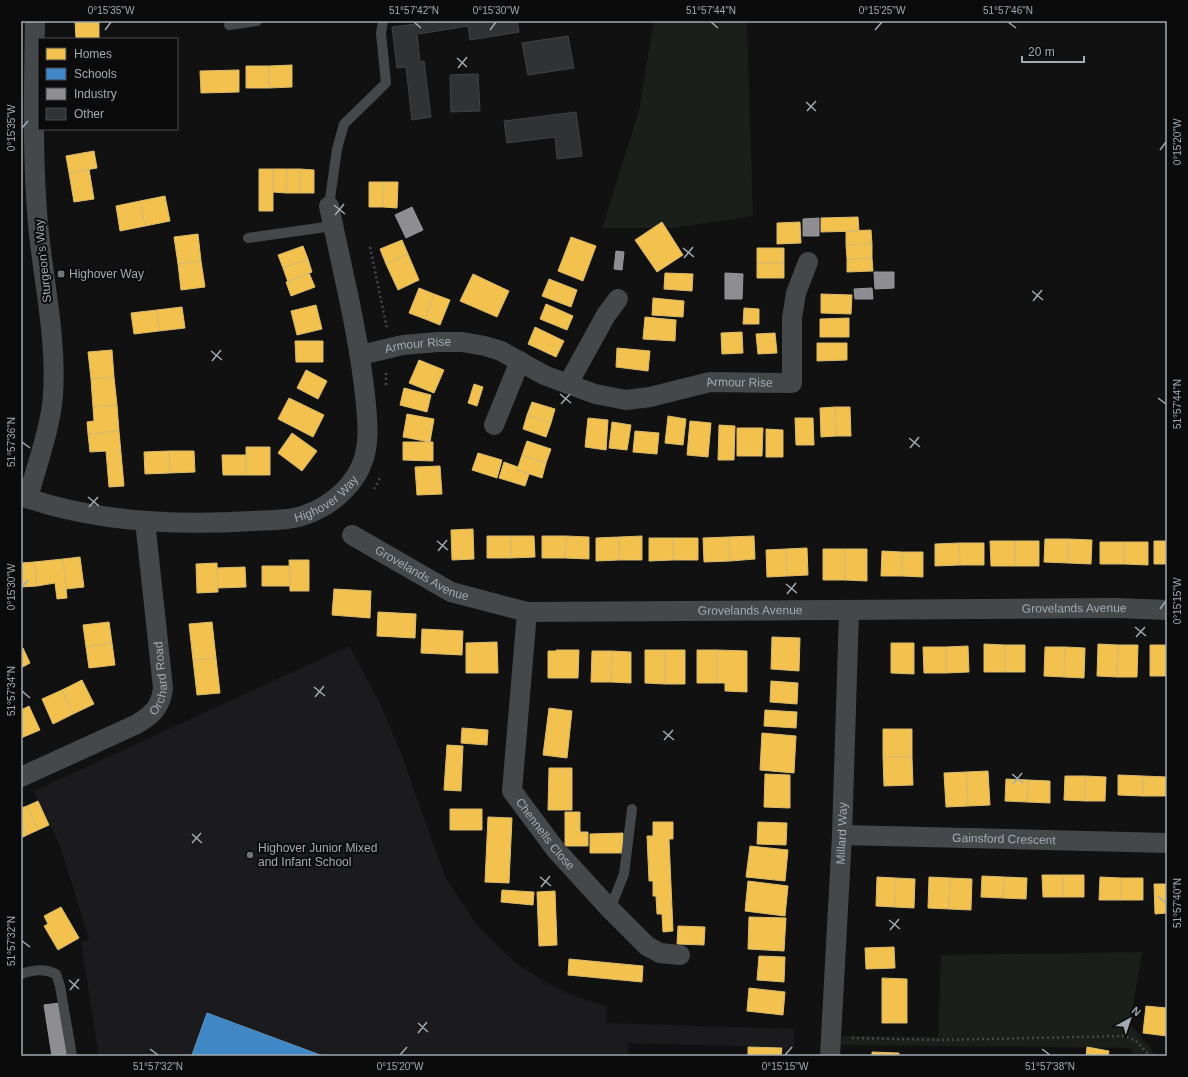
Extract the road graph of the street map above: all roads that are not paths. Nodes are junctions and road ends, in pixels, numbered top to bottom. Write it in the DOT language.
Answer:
graph roads {
  1 [pos="35,21"];
  2 [pos="257,21"];
  3 [pos="383,21"];
  4 [pos="229,25"];
  5 [pos="329,206"];
  6 [pos="333,226"];
  7 [pos="248,238"];
  8 [pos="808,262"];
  9 [pos="618,299"];
  10 [pos="361,355"];
  11 [pos="520,361"];
  12 [pos="568,384"];
  13 [pos="494,425"];
  14 [pos="24,497"];
  15 [pos="145,521"];
  16 [pos="352,535"];
  17 [pos="1167,610"];
  18 [pos="849,611"];
  19 [pos="528,612"];
  20 [pos="21,777"];
  21 [pos="632,809"];
  22 [pos="842,835"];
  23 [pos="1167,843"];
  24 [pos="610,909"];
  25 [pos="680,955"];
  26 [pos="21,974"];
  27 [pos="831,1047"];
  28 [pos="72,1056"];
  1 -- 14 [label="street, Sturgeon's Way"];
  2 -- 4 [label="lane"];
  3 -- 5 [label="lane"];
  5 -- 6 [label="street, Highover Way"];
  6 -- 7 [label="lane"];
  6 -- 10 [label="street, Highover Way"];
  8 -- 12 [label="street, Armour Rise"];
  9 -- 12 [label="street"];
  10 -- 11 [label="street, Armour Rise"];
  10 -- 15 [label="street, Highover Way"];
  11 -- 12 [label="street, Armour Rise"];
  11 -- 13 [label="street"];
  14 -- 15 [label="street, Highover Way"];
  15 -- 20 [label="street, Orchard Road"];
  16 -- 19 [label="street, Grovelands Avenue"];
  17 -- 18 [label="street, Grovelands Avenue"];
  18 -- 19 [label="street, Grovelands Avenue"];
  18 -- 22 [label="street, Millard Way"];
  19 -- 24 [label="street, Chennells Close"];
  21 -- 24 [label="lane"];
  22 -- 23 [label="street, Gainsford Crescent"];
  22 -- 27 [label="street, Millard Way"];
  24 -- 25 [label="street, Chennells Close"];
  26 -- 28 [label="lane"];
}
